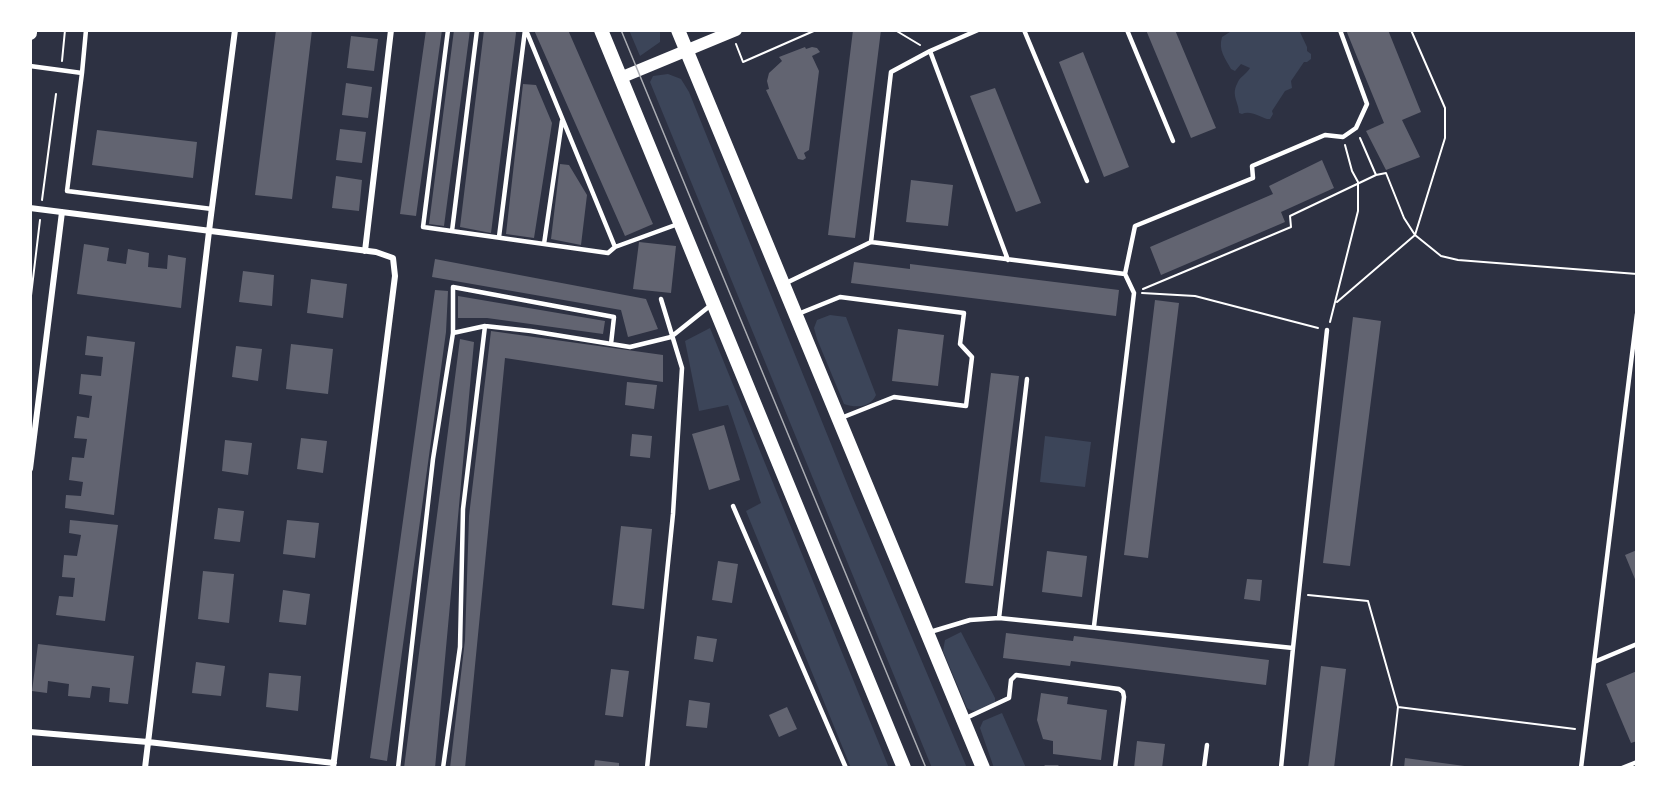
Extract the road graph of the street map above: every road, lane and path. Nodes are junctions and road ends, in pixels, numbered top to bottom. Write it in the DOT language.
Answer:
graph roads {
  1 [pos="65,30"];
  2 [pos="86,30"];
  3 [pos="235,30"];
  4 [pos="391,30"];
  5 [pos="448,30"];
  6 [pos="477,30"];
  7 [pos="525,30"];
  8 [pos="601,30"];
  9 [pos="678,30"];
  10 [pos="816,30"];
  11 [pos="895,30"];
  12 [pos="978,30"];
  13 [pos="1024,30"];
  14 [pos="1127,30"];
  15 [pos="1340,30"];
  16 [pos="1411,30"];
  17 [pos="735,36"];
  18 [pos="687,51"];
  19 [pos="930,51"];
  20 [pos="62,63"];
  21 [pos="30,66"];
  22 [pos="82,73"];
  23 [pos="620,78"];
  24 [pos="562,119"];
  25 [pos="1356,128"];
  26 [pos="1343,136"];
  27 [pos="1173,141"];
  28 [pos="1376,175"];
  29 [pos="1087,181"];
  30 [pos="1358,182"];
  31 [pos="30,208"];
  32 [pos="212,210"];
  33 [pos="62,212"];
  34 [pos="680,223"];
  35 [pos="210,231"];
  36 [pos="452,231"];
  37 [pos="1415,235"];
  38 [pos="499,237"];
  39 [pos="870,243"];
  40 [pos="544,244"];
  41 [pos="615,247"];
  42 [pos="365,251"];
  43 [pos="1008,260"];
  44 [pos="1125,274"];
  45 [pos="1637,274"];
  46 [pos="783,284"];
  47 [pos="1134,293"];
  48 [pos="660,299"];
  49 [pos="713,303"];
  50 [pos="1336,303"];
  51 [pos="1637,314"];
  52 [pos="796,315"];
  53 [pos="485,326"];
  54 [pos="1327,330"];
  55 [pos="453,333"];
  56 [pos="671,337"];
  57 [pos="611,344"];
  58 [pos="1027,379"];
  59 [pos="839,419"];
  60 [pos="30,469"];
  61 [pos="733,506"];
  62 [pos="1299,594"];
  63 [pos="999,618"];
  64 [pos="1094,626"];
  65 [pos="927,633"];
  66 [pos="1637,644"];
  67 [pos="1293,648"];
  68 [pos="1594,662"];
  69 [pos="1398,707"];
  70 [pos="963,719"];
  71 [pos="1586,730"];
  72 [pos="30,732"];
  73 [pos="148,742"];
  74 [pos="1207,745"];
  75 [pos="1637,762"];
  76 [pos="333,766"];
  77 [pos="145,768"];
  78 [pos="398,768"];
  79 [pos="443,768"];
  80 [pos="647,768"];
  81 [pos="846,768"];
  82 [pos="904,768"];
  83 [pos="983,768"];
  84 [pos="1045,768"];
  85 [pos="1058,768"];
  86 [pos="1115,768"];
  87 [pos="1204,768"];
  88 [pos="1281,768"];
  89 [pos="1391,768"];
  90 [pos="1581,768"];
  91 [pos="1622,768"];
  1 -- 20 [label="path"];
  2 -- 22 [label="lane"];
  3 -- 32 [label="street"];
  4 -- 42 [label="street"];
  5 -- 36 [label="lane"];
  6 -- 36 [label="lane"];
  7 -- 24 [label="lane"];
  7 -- 38 [label="lane"];
  8 -- 23 [label="main road"];
  9 -- 18 [label="main road"];
  10 -- 17 [label="path"];
  11 -- 19 [label="path"];
  12 -- 19 [label="lane"];
  13 -- 29 [label="lane"];
  14 -- 27 [label="lane"];
  15 -- 25 [label="lane"];
  16 -- 37 [label="path"];
  17 -- 18 [label="main road"];
  18 -- 23 [label="main road"];
  18 -- 46 [label="main road"];
  19 -- 39 [label="lane"];
  19 -- 43 [label="lane"];
  21 -- 22 [label="lane"];
  22 -- 32 [label="lane"];
  23 -- 34 [label="main road"];
  24 -- 40 [label="lane"];
  24 -- 41 [label="lane"];
  25 -- 26 [label="lane"];
  25 -- 28 [label="path"];
  26 -- 30 [label="path"];
  26 -- 44 [label="lane"];
  28 -- 30 [label="path"];
  28 -- 37 [label="path"];
  30 -- 47 [label="path"];
  30 -- 50 [label="path"];
  31 -- 33 [label="street"];
  32 -- 35 [label="street"];
  33 -- 35 [label="street"];
  33 -- 60 [label="street"];
  34 -- 41 [label="lane"];
  34 -- 49 [label="main road"];
  35 -- 42 [label="street"];
  35 -- 73 [label="street"];
  36 -- 38 [label="lane"];
  37 -- 45 [label="path"];
  37 -- 50 [label="path"];
  38 -- 40 [label="lane"];
  39 -- 43 [label="lane"];
  39 -- 46 [label="lane"];
  40 -- 41 [label="lane"];
  42 -- 76 [label="street"];
  43 -- 44 [label="lane"];
  44 -- 47 [label="lane"];
  46 -- 52 [label="main road"];
  47 -- 54 [label="path"];
  47 -- 64 [label="lane"];
  48 -- 56 [label="lane"];
  49 -- 56 [label="lane"];
  49 -- 82 [label="main road"];
  50 -- 54 [label="path"];
  51 -- 68 [label="lane"];
  52 -- 59 [label="main road"];
  52 -- 59 [label="lane"];
  53 -- 55 [label="lane"];
  53 -- 57 [label="lane"];
  53 -- 79 [label="lane"];
  54 -- 62 [label="lane"];
  55 -- 57 [label="lane"];
  55 -- 78 [label="lane"];
  56 -- 57 [label="lane"];
  56 -- 80 [label="lane"];
  58 -- 63 [label="lane"];
  59 -- 65 [label="main road"];
  61 -- 81 [label="lane"];
  62 -- 67 [label="lane"];
  62 -- 69 [label="path"];
  63 -- 64 [label="lane"];
  63 -- 65 [label="lane"];
  64 -- 67 [label="lane"];
  65 -- 70 [label="main road"];
  66 -- 68 [label="lane"];
  67 -- 88 [label="lane"];
  68 -- 71 [label="lane"];
  69 -- 71 [label="path"];
  69 -- 89 [label="path"];
  70 -- 83 [label="main road"];
  70 -- 86 [label="lane"];
  71 -- 90 [label="lane"];
  72 -- 73 [label="street"];
  73 -- 76 [label="street"];
  73 -- 77 [label="street"];
  74 -- 87 [label="lane"];
  75 -- 91 [label="lane"];
  84 -- 85 [label="lane"];
}
